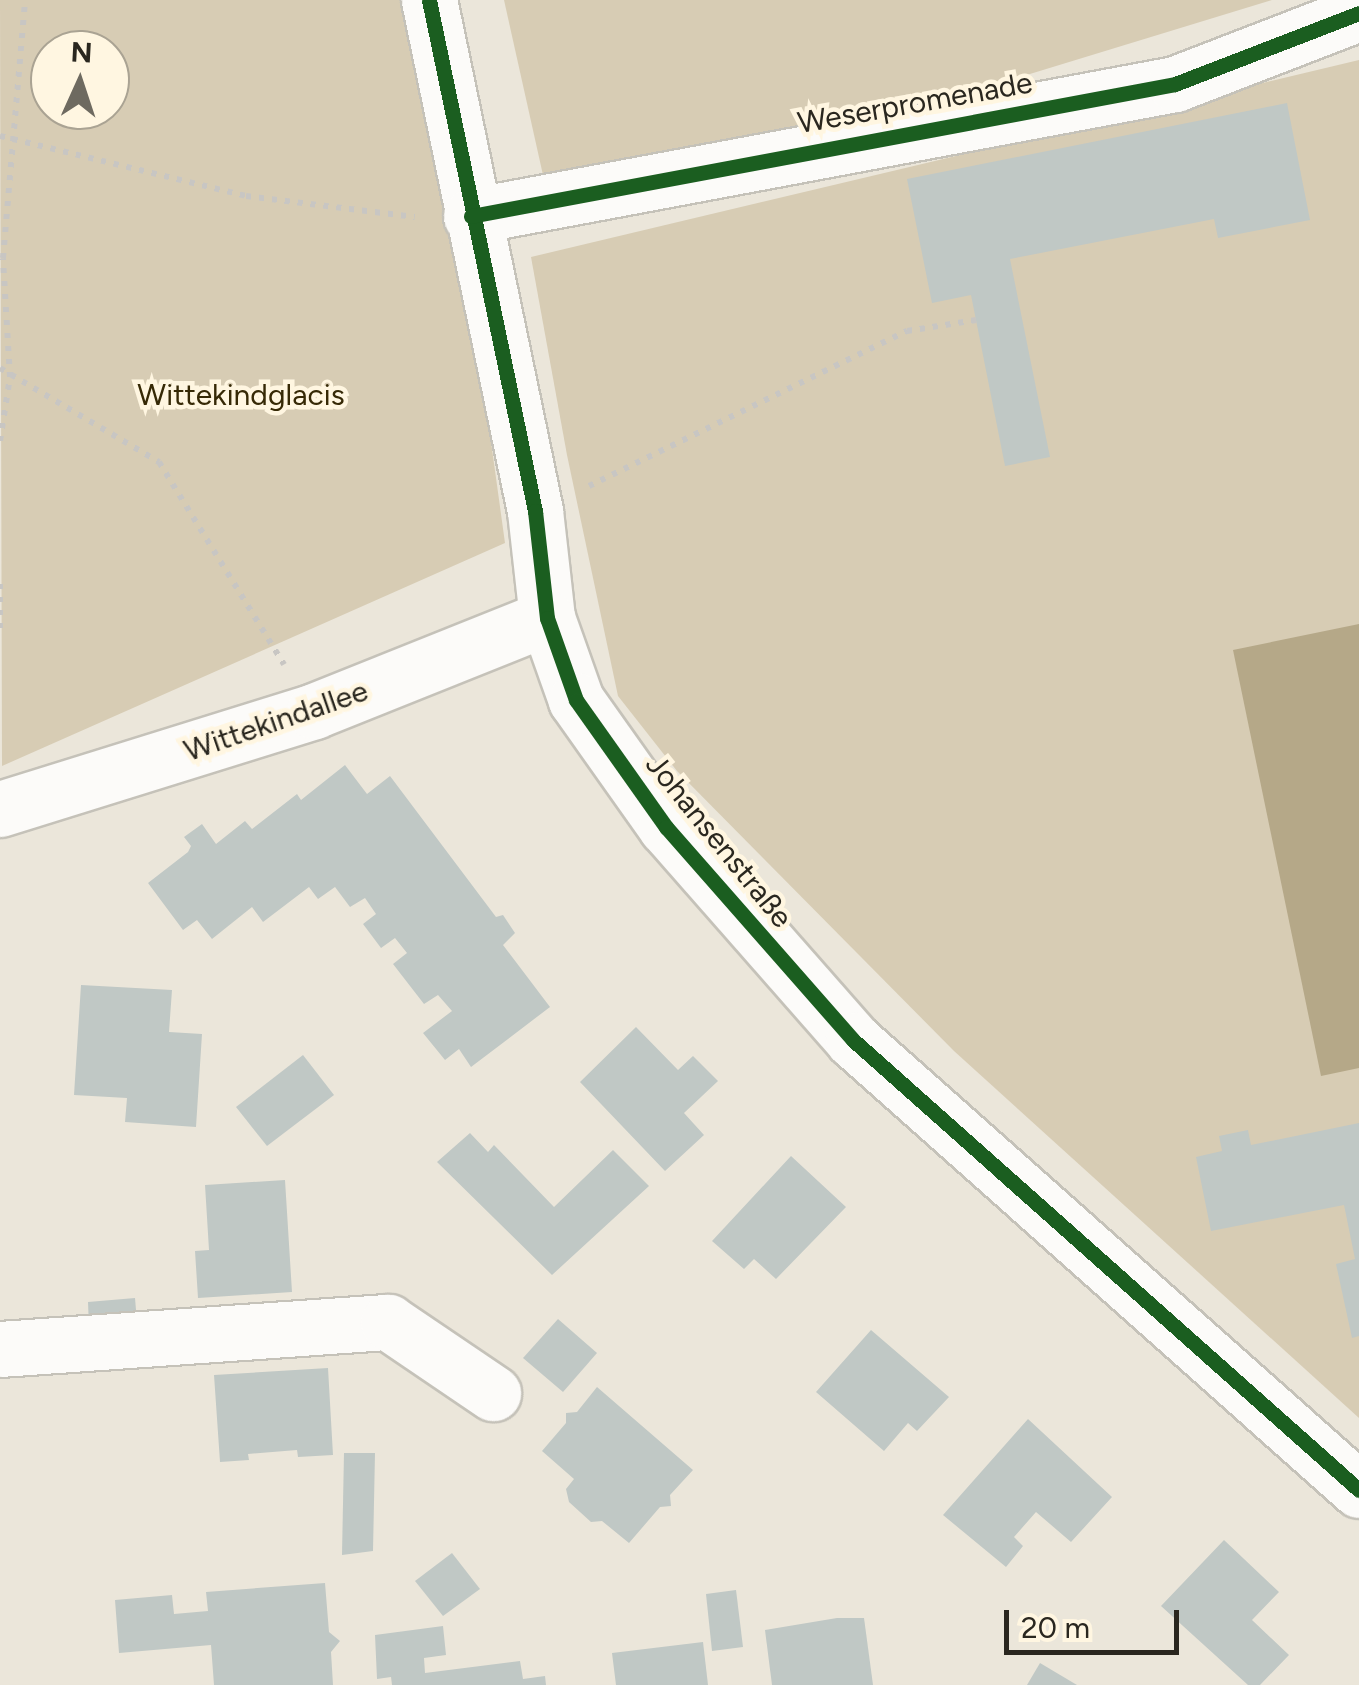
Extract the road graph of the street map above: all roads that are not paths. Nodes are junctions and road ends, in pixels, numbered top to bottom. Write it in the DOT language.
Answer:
graph roads {
  1 [pos="430,0"];
  2 [pos="1359,12"];
  3 [pos="471,216"];
  4 [pos="547,618"];
  5 [pos="0,809"];
  6 [pos="0,1348"];
  7 [pos="493,1392"];
  8 [pos="1359,1490"];
  1 -- 3 [label="street, Johansenstraße"];
  2 -- 3 [label="street, Weserpromenade"];
  3 -- 4 [label="street, Johansenstraße"];
  4 -- 5 [label="street, Wittekindallee"];
  4 -- 8 [label="street, Johansenstraße"];
  6 -- 7 [label="street"];
}
